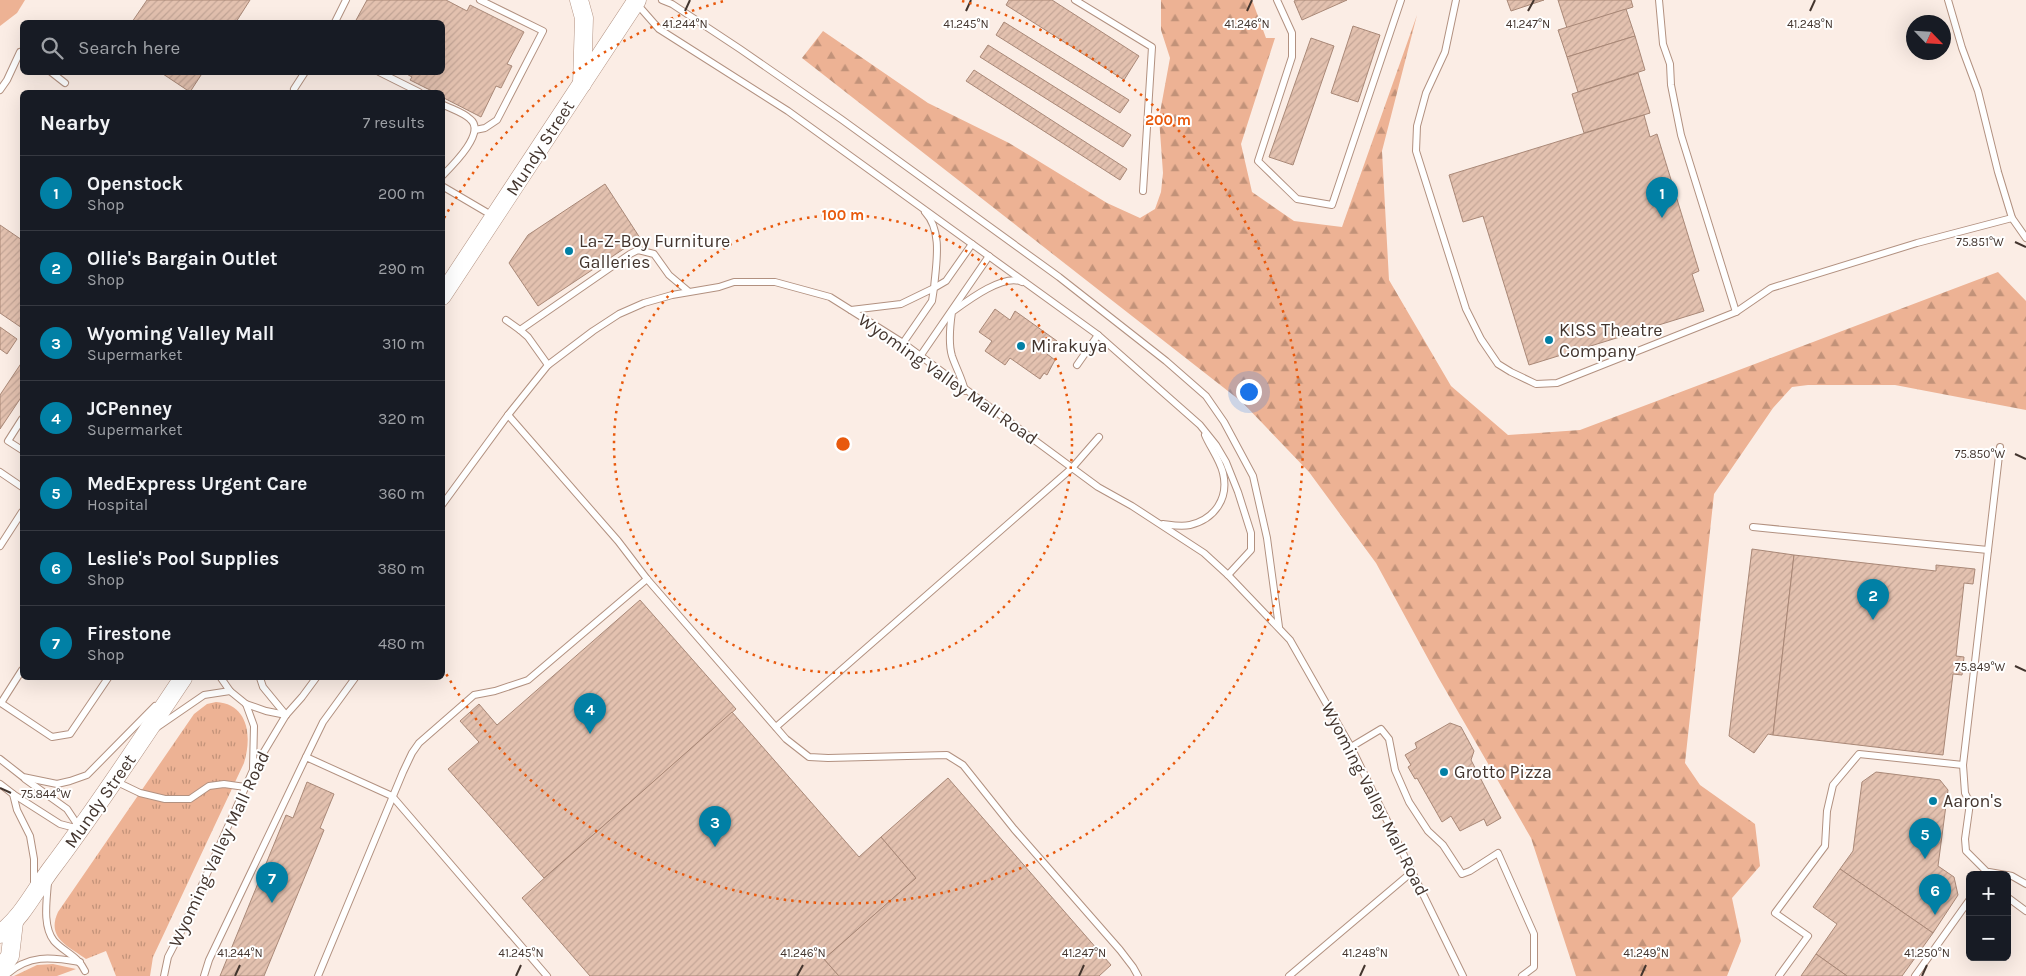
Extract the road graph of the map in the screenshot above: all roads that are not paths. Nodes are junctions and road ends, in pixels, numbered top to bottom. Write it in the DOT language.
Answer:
graph roads {
  1 [pos="346,0"];
  2 [pos="480,0"];
  3 [pos="579,0"];
  4 [pos="638,0"];
  5 [pos="662,0"];
  6 [pos="1075,0"];
  7 [pos="1277,0"];
  8 [pos="1401,0"];
  9 [pos="1456,0"];
  10 [pos="1660,0"];
  11 [pos="1948,0"];
  12 [pos="335,20"];
  13 [pos="20,52"];
  14 [pos="54,75"];
  15 [pos="303,75"];
  16 [pos="385,75"];
  17 [pos="65,82"];
  18 [pos="582,84"];
  19 [pos="294,89"];
  20 [pos="0,90"];
  21 [pos="415,90"];
  22 [pos="445,106"];
  23 [pos="475,130"];
  24 [pos="445,173"];
  25 [pos="445,188"];
  26 [pos="1143,191"];
  27 [pos="918,204"];
  28 [pos="494,217"];
  29 [pos="2012,218"];
  30 [pos="2026,238"];
  31 [pos="972,244"];
  32 [pos="988,256"];
  33 [pos="934,288"];
  34 [pos="1036,290"];
  35 [pos="445,291"];
  36 [pos="688,291"];
  37 [pos="851,310"];
  38 [pos="952,312"];
  39 [pos="1736,312"];
  40 [pos="506,320"];
  41 [pos="520,330"];
  42 [pos="1098,335"];
  43 [pos="904,343"];
  44 [pos="921,355"];
  45 [pos="548,365"];
  46 [pos="1077,365"];
  47 [pos="965,391"];
  48 [pos="508,415"];
  49 [pos="20,422"];
  50 [pos="1200,425"];
  51 [pos="1099,438"];
  52 [pos="2000,447"];
  53 [pos="20,449"];
  54 [pos="1072,468"];
  55 [pos="0,472"];
  56 [pos="20,486"];
  57 [pos="445,500"];
  58 [pos="20,515"];
  59 [pos="1160,523"];
  60 [pos="1753,527"];
  61 [pos="0,546"];
  62 [pos="1988,550"];
  63 [pos="1228,575"];
  64 [pos="647,579"];
  65 [pos="1279,627"];
  66 [pos="20,673"];
  67 [pos="107,680"];
  68 [pos="181,680"];
  69 [pos="182,680"];
  70 [pos="222,680"];
  71 [pos="261,680"];
  72 [pos="315,680"];
  73 [pos="354,680"];
  74 [pos="230,691"];
  75 [pos="246,704"];
  76 [pos="286,714"];
  77 [pos="776,728"];
  78 [pos="145,735"];
  79 [pos="1351,747"];
  80 [pos="306,757"];
  81 [pos="0,759"];
  82 [pos="1963,765"];
  83 [pos="253,770"];
  84 [pos="23,777"];
  85 [pos="114,781"];
  86 [pos="0,784"];
  87 [pos="245,788"];
  88 [pos="13,794"];
  89 [pos="392,796"];
  90 [pos="81,830"];
  91 [pos="1985,871"];
  92 [pos="1412,872"];
  93 [pos="48,873"];
  94 [pos="2011,876"];
  95 [pos="2026,884"];
  96 [pos="33,896"];
  97 [pos="2011,900"];
  98 [pos="1966,905"];
  99 [pos="2026,910"];
  100 [pos="7,924"];
  101 [pos="0,934"];
  102 [pos="81,962"];
  103 [pos="0,970"];
  104 [pos="85,971"];
  105 [pos="4,976"];
  106 [pos="164,976"];
  107 [pos="204,976"];
  108 [pos="319,976"];
  109 [pos="547,976"];
  110 [pos="1138,976"];
  111 [pos="1288,976"];
  112 [pos="1463,976"];
  113 [pos="1522,976"];
  114 [pos="1779,976"];
  115 [pos="1915,976"];
  1 -- 12 [label="lane"];
  2 -- 23 [label="lane"];
  3 -- 18 [label="main road"];
  4 -- 18 [label="main road, Mundy Street"];
  4 -- 27 [label="lane"];
  5 -- 65 [label="lane, Wyoming Valley Mall Road"];
  6 -- 26 [label="lane"];
  7 -- 8 [label="lane"];
  9 -- 39 [label="lane"];
  10 -- 39 [label="lane"];
  11 -- 29 [label="lane"];
  13 -- 20 [label="lane"];
  14 -- 17 [label="lane"];
  15 -- 19 [label="lane"];
  16 -- 21 [label="lane"];
  18 -- 28 [label="main road, Mundy Street"];
  22 -- 23 [label="lane"];
  23 -- 24 [label="lane"];
  25 -- 28 [label="lane"];
  27 -- 31 [label="lane"];
  27 -- 33 [label="lane"];
  28 -- 35 [label="main road, Mundy Street"];
  29 -- 30 [label="lane"];
  29 -- 39 [label="lane"];
  31 -- 32 [label="lane"];
  31 -- 33 [label="lane"];
  32 -- 34 [label="lane"];
  32 -- 38 [label="lane"];
  33 -- 37 [label="lane"];
  33 -- 43 [label="lane"];
  34 -- 38 [label="lane"];
  34 -- 42 [label="lane"];
  36 -- 37 [label="lane, Wyoming Valley Mall Road"];
  36 -- 41 [label="lane"];
  36 -- 45 [label="lane, Wyoming Valley Mall Road"];
  37 -- 43 [label="lane, Wyoming Valley Mall Road"];
  38 -- 44 [label="lane"];
  38 -- 47 [label="lane"];
  40 -- 41 [label="lane"];
  41 -- 45 [label="lane"];
  42 -- 46 [label="lane"];
  42 -- 50 [label="lane"];
  43 -- 44 [label="lane, Wyoming Valley Mall Road"];
  44 -- 47 [label="lane, Wyoming Valley Mall Road"];
  45 -- 48 [label="lane, Wyoming Valley Mall Road"];
  47 -- 54 [label="lane, Wyoming Valley Mall Road"];
  48 -- 57 [label="lane, Wyoming Valley Mall Road"];
  48 -- 64 [label="lane"];
  49 -- 53 [label="lane"];
  50 -- 59 [label="lane"];
  50 -- 63 [label="lane"];
  51 -- 54 [label="lane"];
  52 -- 62 [label="lane"];
  54 -- 59 [label="lane, Wyoming Valley Mall Road"];
  54 -- 77 [label="lane"];
  55 -- 56 [label="lane"];
  58 -- 61 [label="lane"];
  59 -- 63 [label="lane, Wyoming Valley Mall Road"];
  60 -- 62 [label="lane"];
  62 -- 82 [label="lane"];
  63 -- 65 [label="lane, Wyoming Valley Mall Road"];
  64 -- 77 [label="lane"];
  64 -- 89 [label="lane"];
  65 -- 79 [label="lane, Wyoming Valley Mall Road"];
  66 -- 67 [label="lane"];
  68 -- 84 [label="lane"];
  69 -- 78 [label="main road, Mundy Street"];
  70 -- 74 [label="lane"];
  71 -- 76 [label="lane"];
  72 -- 76 [label="lane, Wyoming Valley Mall Road"];
  73 -- 80 [label="lane"];
  74 -- 75 [label="lane"];
  74 -- 78 [label="lane"];
  75 -- 76 [label="lane"];
  75 -- 83 [label="lane"];
  76 -- 83 [label="lane, Wyoming Valley Mall Road"];
  77 -- 110 [label="lane"];
  78 -- 85 [label="main road, Mundy Street"];
  79 -- 92 [label="lane, Wyoming Valley Mall Road"];
  79 -- 113 [label="lane"];
  80 -- 89 [label="lane"];
  80 -- 107 [label="lane"];
  81 -- 84 [label="lane"];
  82 -- 91 [label="lane"];
  82 -- 114 [label="lane"];
  83 -- 87 [label="lane, Wyoming Valley Mall Road"];
  84 -- 90 [label="lane"];
  85 -- 87 [label="lane"];
  85 -- 90 [label="main road, Mundy Street"];
  86 -- 88 [label="lane"];
  87 -- 106 [label="lane, Wyoming Valley Mall Road"];
  88 -- 90 [label="lane"];
  88 -- 96 [label="lane"];
  89 -- 108 [label="lane"];
  89 -- 109 [label="lane"];
  90 -- 93 [label="main road, Mundy Street"];
  92 -- 111 [label="lane"];
  92 -- 112 [label="lane, Wyoming Valley Mall Road"];
  93 -- 96 [label="main road, Mundy Street"];
  93 -- 102 [label="lane"];
  94 -- 95 [label="lane"];
  96 -- 100 [label="main road, Mundy Street"];
  97 -- 99 [label="lane"];
  98 -- 115 [label="lane"];
  100 -- 101 [label="main road, Mundy Street"];
  100 -- 103 [label="main road, Mundy Street"];
  102 -- 104 [label="lane"];
  102 -- 105 [label="lane"];
}
